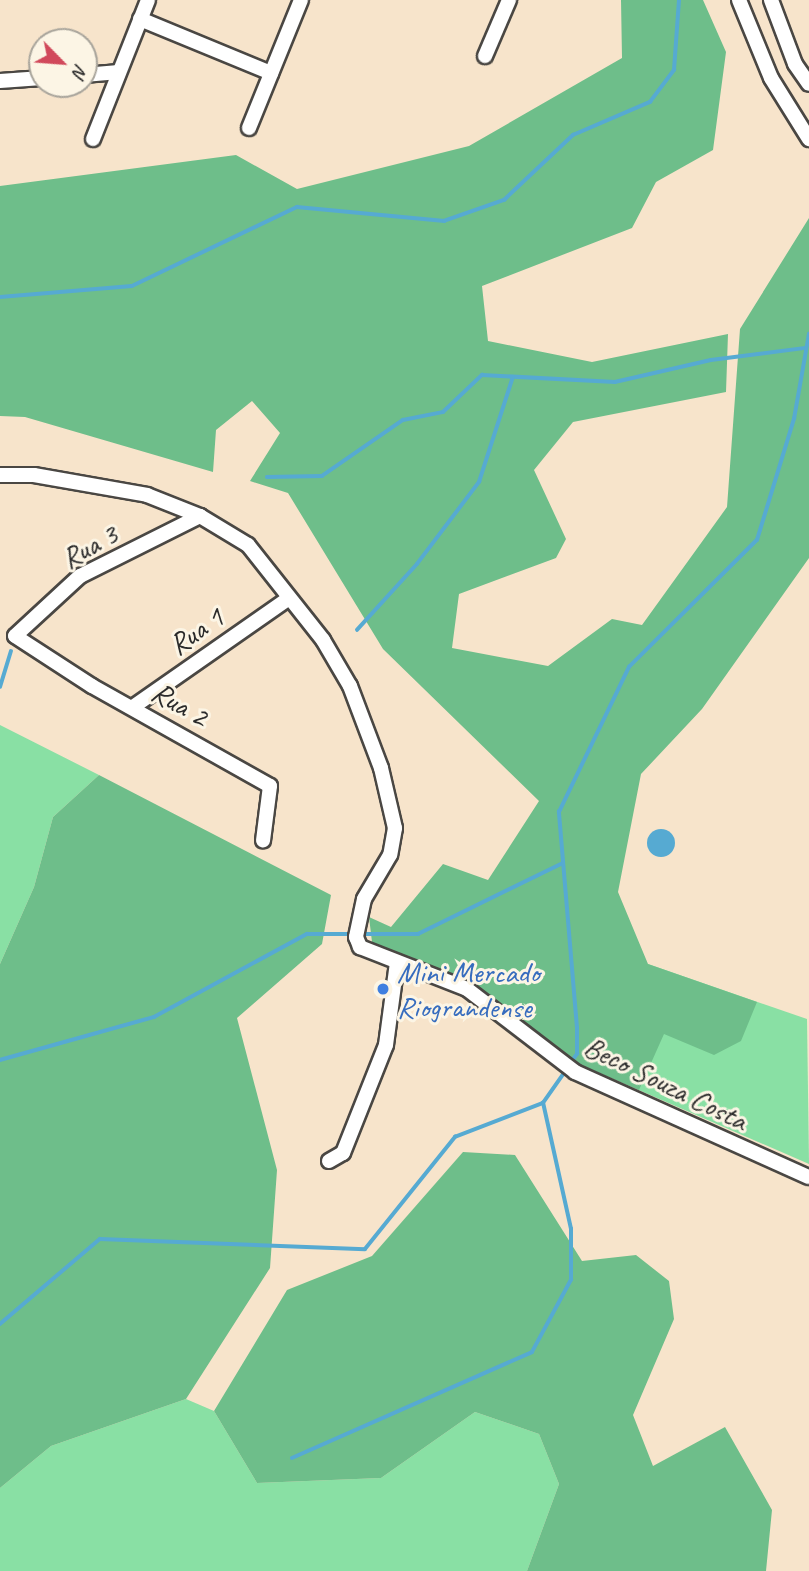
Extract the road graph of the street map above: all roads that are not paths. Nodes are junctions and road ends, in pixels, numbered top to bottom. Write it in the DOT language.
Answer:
graph roads {
  1 [pos="148,0"];
  2 [pos="301,0"];
  3 [pos="509,0"];
  4 [pos="739,0"];
  5 [pos="771,0"];
  6 [pos="140,19"];
  7 [pos="485,56"];
  8 [pos="119,72"];
  9 [pos="98,74"];
  10 [pos="271,74"];
  11 [pos="28,79"];
  12 [pos="0,80"];
  13 [pos="809,85"];
  14 [pos="249,128"];
  15 [pos="93,139"];
  16 [pos="809,139"];
  17 [pos="0,475"];
  18 [pos="200,516"];
  19 [pos="289,598"];
  20 [pos="15,636"];
  21 [pos="133,707"];
  22 [pos="263,841"];
  23 [pos="397,963"];
  24 [pos="329,1161"];
  25 [pos="809,1177"];
  1 -- 6 [label="street"];
  2 -- 10 [label="street"];
  3 -- 7 [label="street"];
  4 -- 16 [label="street"];
  5 -- 13 [label="street"];
  6 -- 8 [label="street"];
  6 -- 10 [label="street"];
  8 -- 9 [label="street"];
  8 -- 15 [label="street"];
  10 -- 14 [label="street"];
  11 -- 12 [label="street"];
  17 -- 18 [label="street, Beco Souza Costa"];
  18 -- 19 [label="street, Beco Souza Costa"];
  18 -- 20 [label="street, Rua 3"];
  19 -- 21 [label="street, Rua 1"];
  19 -- 23 [label="street, Beco Souza Costa"];
  20 -- 21 [label="street, Rua 2"];
  21 -- 22 [label="street, Rua 2"];
  23 -- 24 [label="street"];
  23 -- 25 [label="street, Beco Souza Costa"];
}
